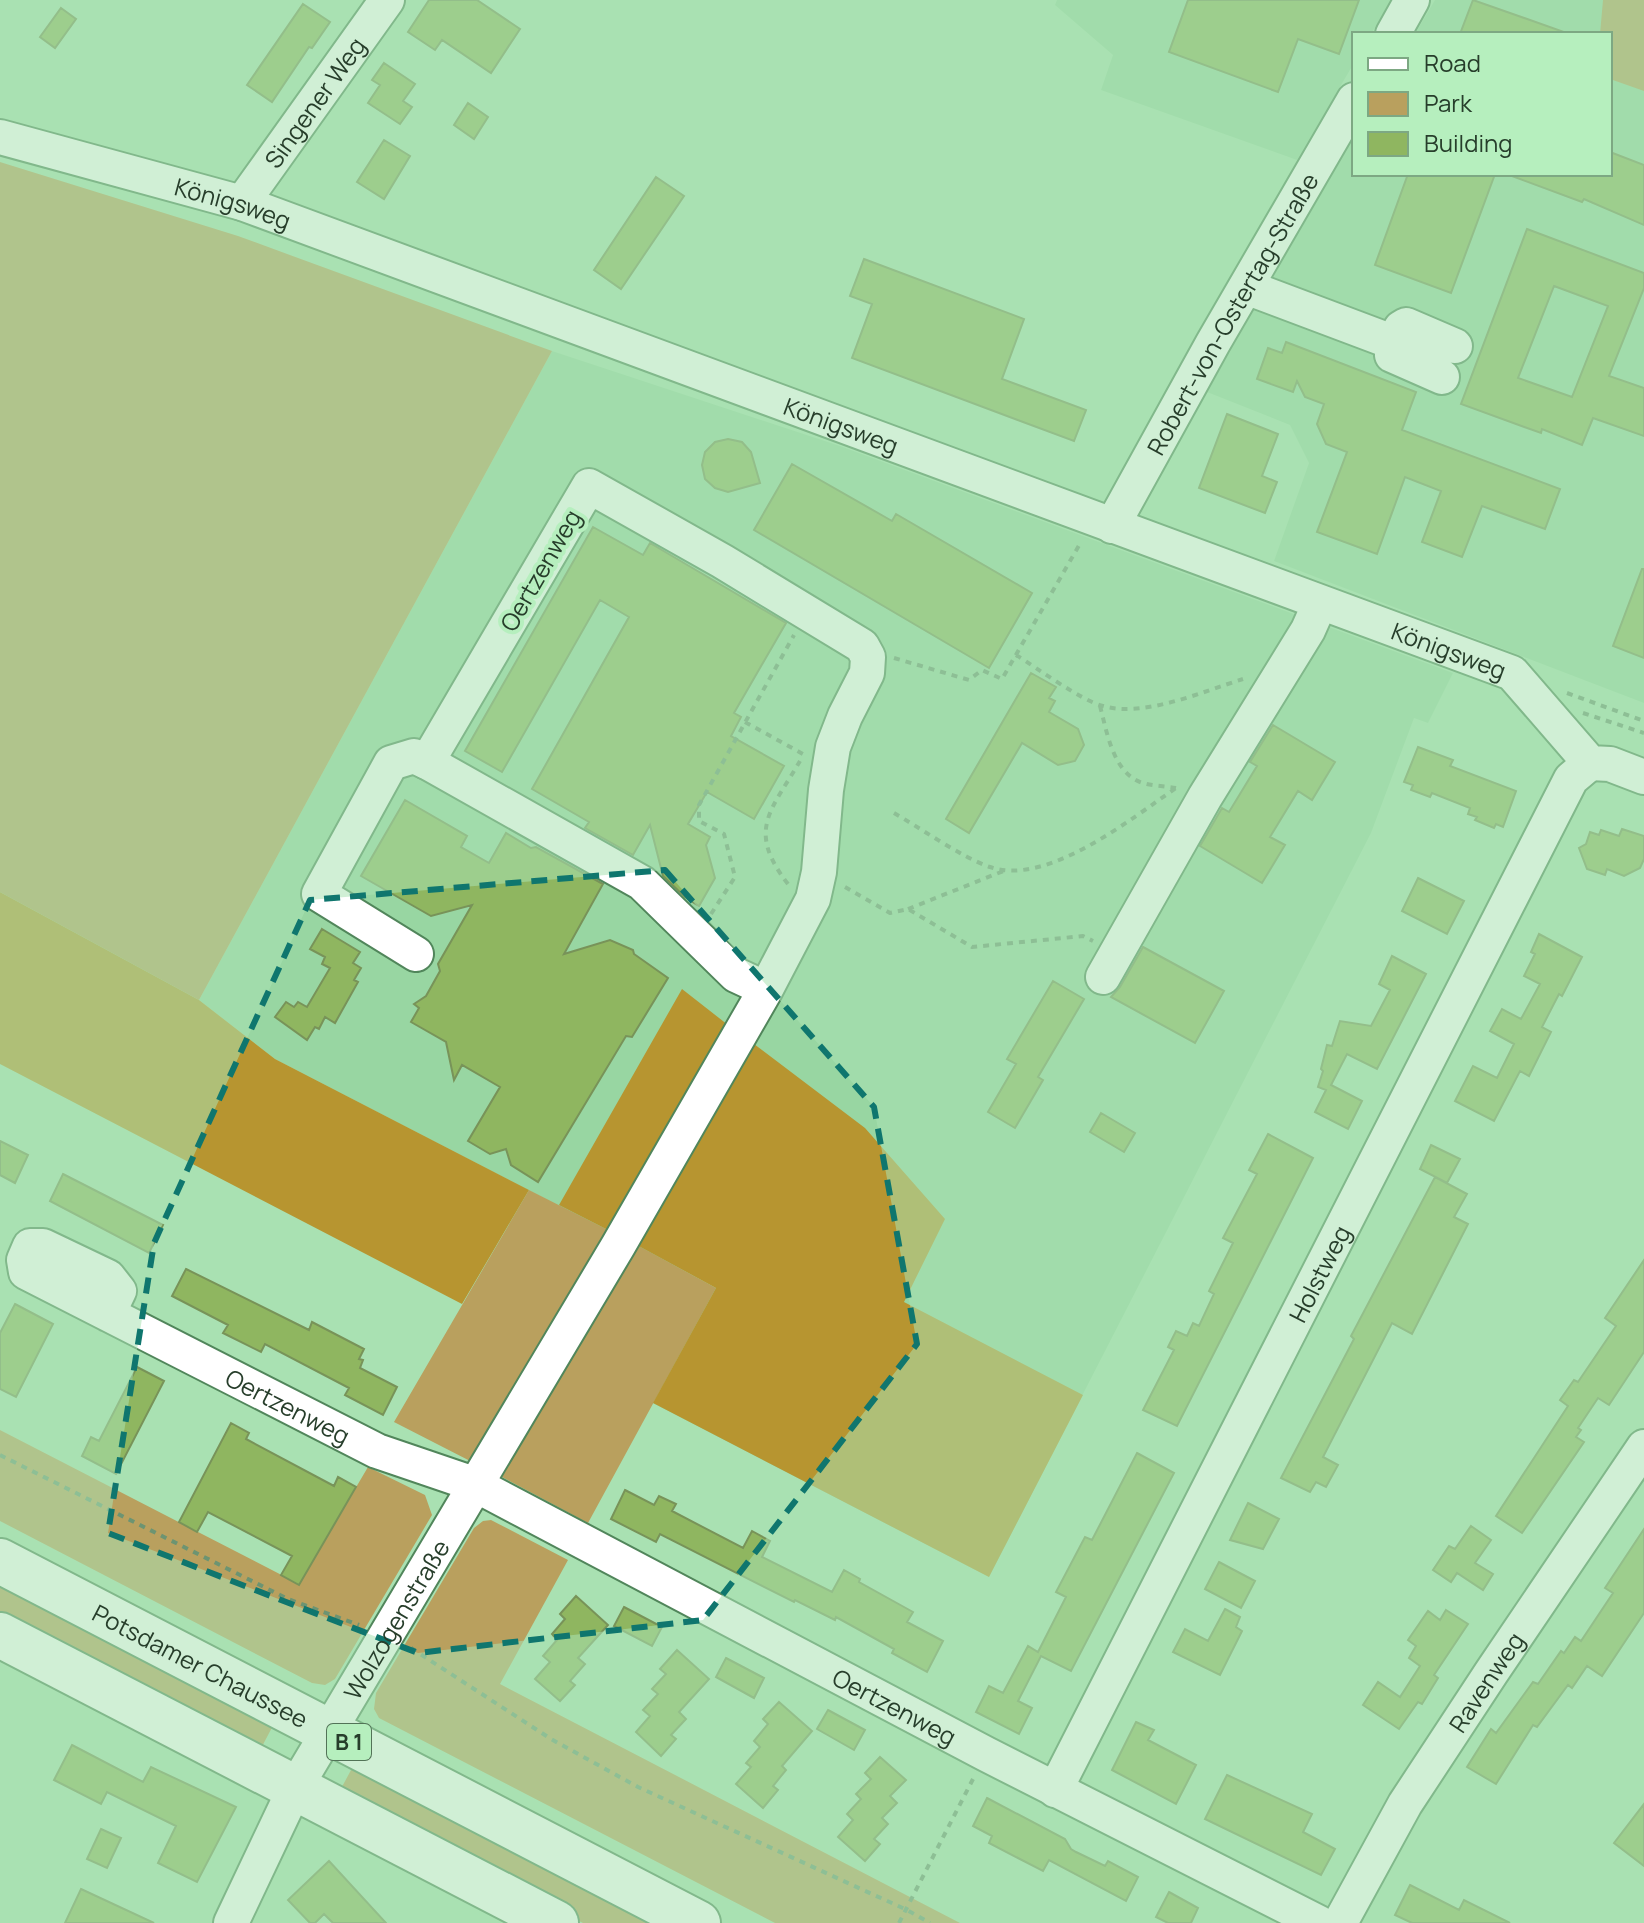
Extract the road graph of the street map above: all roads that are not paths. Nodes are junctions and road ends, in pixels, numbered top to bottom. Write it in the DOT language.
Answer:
graph roads {
  1 [pos="387,0"];
  2 [pos="1412,0"];
  3 [pos="1394,32"];
  4 [pos="1352,103"];
  5 [pos="0,137"];
  6 [pos="242,203"];
  7 [pos="1246,287"];
  8 [pos="1395,343"];
  9 [pos="1455,346"];
  10 [pos="1442,377"];
  11 [pos="1103,523"];
  12 [pos="1320,603"];
  13 [pos="427,762"];
  14 [pos="1590,763"];
  15 [pos="1644,777"];
  16 [pos="416,954"];
  17 [pos="1110,965"];
  18 [pos="766,989"];
  19 [pos="108,1314"];
  20 [pos="1644,1447"];
  21 [pos="474,1484"];
  22 [pos="0,1561"];
  23 [pos="0,1635"];
  24 [pos="329,1732"];
  25 [pos="295,1788"];
  26 [pos="1055,1790"];
  27 [pos="231,1923"];
  28 [pos="556,1923"];
  29 [pos="698,1923"];
  30 [pos="1319,1923"];
  31 [pos="1340,1923"];
  1 -- 6 [label="street, Singener Weg"];
  2 -- 3 [label="street"];
  4 -- 7 [label="street, Robert-von-Ostertag-Straße"];
  5 -- 6 [label="street, Königsweg"];
  6 -- 11 [label="street, Königsweg"];
  7 -- 8 [label="street"];
  7 -- 11 [label="street, Robert-von-Ostertag-Straße"];
  8 -- 9 [label="street"];
  8 -- 10 [label="street"];
  11 -- 12 [label="street, Königsweg"];
  12 -- 14 [label="street, Königsweg"];
  12 -- 17 [label="street"];
  13 -- 16 [label="street"];
  13 -- 18 [label="street"];
  13 -- 18 [label="street, Oertzenweg"];
  14 -- 15 [label="street"];
  14 -- 26 [label="street, Holstweg"];
  18 -- 21 [label="street"];
  19 -- 21 [label="street, Oertzenweg"];
  20 -- 31 [label="street, Ravenweg"];
  21 -- 24 [label="street, Wolzogenstraße"];
  21 -- 26 [label="street, Oertzenweg"];
  22 -- 24 [label="main road, Potsdamer Chaussee / B 1"];
  23 -- 25 [label="main road"];
  24 -- 25 [label="street, Wolzogenstraße"];
  24 -- 29 [label="main road, Potsdamer Chaussee / B 1"];
  25 -- 27 [label="street, Wolzogenstraße"];
  25 -- 28 [label="main road"];
  26 -- 30 [label="street, Oertzenweg"];
}
